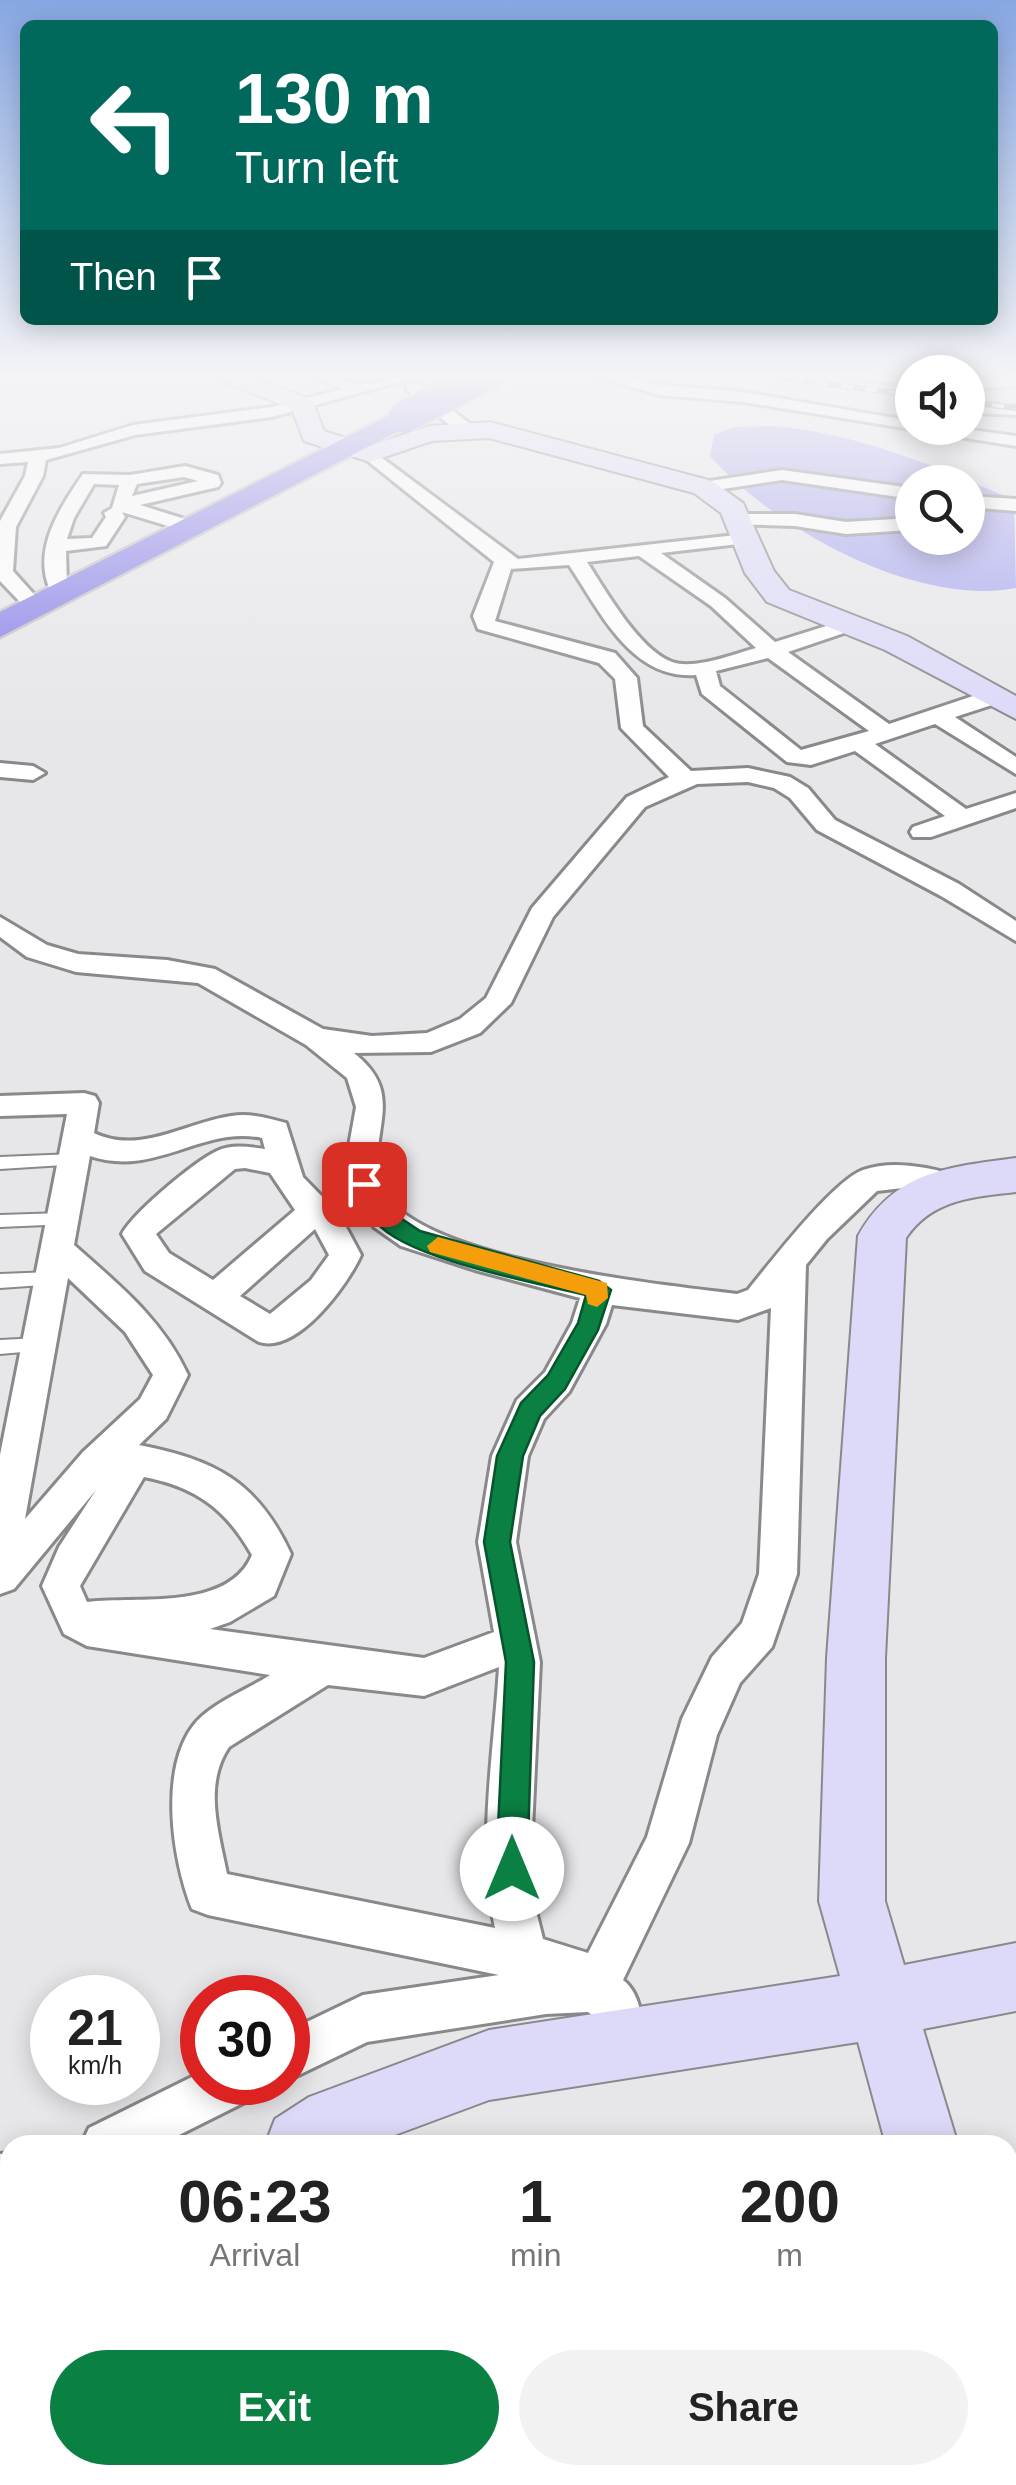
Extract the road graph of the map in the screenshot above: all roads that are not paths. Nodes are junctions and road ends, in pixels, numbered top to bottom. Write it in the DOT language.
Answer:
graph roads {
  1 [pos="27,489"];
  2 [pos="82,489"];
  3 [pos="126,489"];
  4 [pos="193,489"];
  5 [pos="257,489"];
  6 [pos="270,489"];
  7 [pos="404,489"];
  8 [pos="706,489"];
  9 [pos="985,503"];
  10 [pos="1016,504"];
  11 [pos="116,509"];
  12 [pos="68,512"];
  13 [pos="178,523"];
  14 [pos="895,525"];
  15 [pos="742,529"];
  16 [pos="54,545"];
  17 [pos="645,552"];
  18 [pos="576,560"];
  19 [pos="504,561"];
  20 [pos="28,600"];
  21 [pos="849,625"];
  22 [pos="0,626"];
  23 [pos="770,649"];
  24 [pos="706,668"];
  25 [pos="1003,703"];
  26 [pos="937,715"];
  27 [pos="886,732"];
  28 [pos="857,742"];
  29 [pos="1016,767"];
  30 [pos="0,770"];
  31 [pos="33,773"];
  32 [pos="686,780"];
  33 [pos="1016,800"];
  34 [pos="963,818"];
  35 [pos="922,832"];
  36 [pos="0,925"];
  37 [pos="1016,934"];
  38 [pos="316,1038"];
  39 [pos="0,1106"];
  40 [pos="76,1149"];
  41 [pos="0,1164"];
  42 [pos="285,1164"];
  43 [pos="1016,1175"];
  44 [pos="946,1184"];
  45 [pos="317,1209"];
  46 [pos="0,1221"];
  47 [pos="57,1249"];
  48 [pos="790,1262"];
  49 [pos="0,1280"];
  50 [pos="599,1290"];
  51 [pos="215,1298"];
  52 [pos="39,1346"];
  53 [pos="0,1347"];
  54 [pos="13,1417"];
  55 [pos="127,1451"];
  56 [pos="0,1552"];
  57 [pos="0,1577"];
  58 [pos="78,1621"];
  59 [pos="516,1642"];
  60 [pos="323,1664"];
  61 [pos="524,1958"];
  62 [pos="1016,1977"];
  63 [pos="879,2004"];
  64 [pos="607,2015"];
  65 [pos="310,2045"];
  66 [pos="187,2105"];
  67 [pos="126,2135"];
  68 [pos="315,2135"];
  69 [pos="919,2135"];
  1 -- 20 [label="street"];
  2 -- 12 [label="street"];
  3 -- 11 [label="street"];
  4 -- 11 [label="street"];
  5 -- 13 [label="highway"];
  6 -- 22 [label="highway"];
  7 -- 19 [label="street"];
  8 -- 15 [label="street"];
  9 -- 10 [label="street"];
  11 -- 12 [label="street"];
  11 -- 13 [label="street"];
  11 -- 16 [label="street"];
  12 -- 16 [label="street"];
  13 -- 20 [label="highway"];
  14 -- 15 [label="street"];
  15 -- 17 [label="street"];
  15 -- 21 [label="street"];
  16 -- 20 [label="street"];
  17 -- 18 [label="street"];
  17 -- 23 [label="street"];
  18 -- 19 [label="street"];
  18 -- 24 [label="street"];
  19 -- 32 [label="street"];
  21 -- 23 [label="street"];
  21 -- 25 [label="street"];
  23 -- 24 [label="street"];
  23 -- 27 [label="street"];
  24 -- 28 [label="street"];
  25 -- 26 [label="street"];
  26 -- 27 [label="street"];
  26 -- 29 [label="street"];
  27 -- 28 [label="street"];
  28 -- 34 [label="street"];
  30 -- 31 [label="street"];
  32 -- 37 [label="street"];
  32 -- 38 [label="street"];
  33 -- 34 [label="street"];
  34 -- 35 [label="street"];
  36 -- 38 [label="street"];
  38 -- 50 [label="street"];
  39 -- 40 [label="street"];
  40 -- 41 [label="lane"];
  40 -- 42 [label="street"];
  40 -- 47 [label="street"];
  42 -- 45 [label="street"];
  42 -- 51 [label="street"];
  43 -- 44 [label="street"];
  44 -- 48 [label="street"];
  44 -- 63 [label="street"];
  45 -- 51 [label="street"];
  45 -- 51 [label="street"];
  46 -- 47 [label="lane"];
  47 -- 49 [label="lane"];
  47 -- 52 [label="street"];
  47 -- 55 [label="street"];
  48 -- 50 [label="street"];
  48 -- 64 [label="street"];
  50 -- 59 [label="street"];
  52 -- 53 [label="lane"];
  52 -- 54 [label="street"];
  54 -- 56 [label="street"];
  55 -- 57 [label="street"];
  55 -- 58 [label="street"];
  55 -- 58 [label="street"];
  58 -- 60 [label="street"];
  59 -- 60 [label="street"];
  59 -- 61 [label="street"];
  60 -- 61 [label="street"];
  61 -- 64 [label="street"];
  62 -- 63 [label="street"];
  63 -- 64 [label="street"];
  63 -- 69 [label="street"];
  64 -- 65 [label="street"];
  64 -- 68 [label="street"];
  66 -- 67 [label="street"];
}
